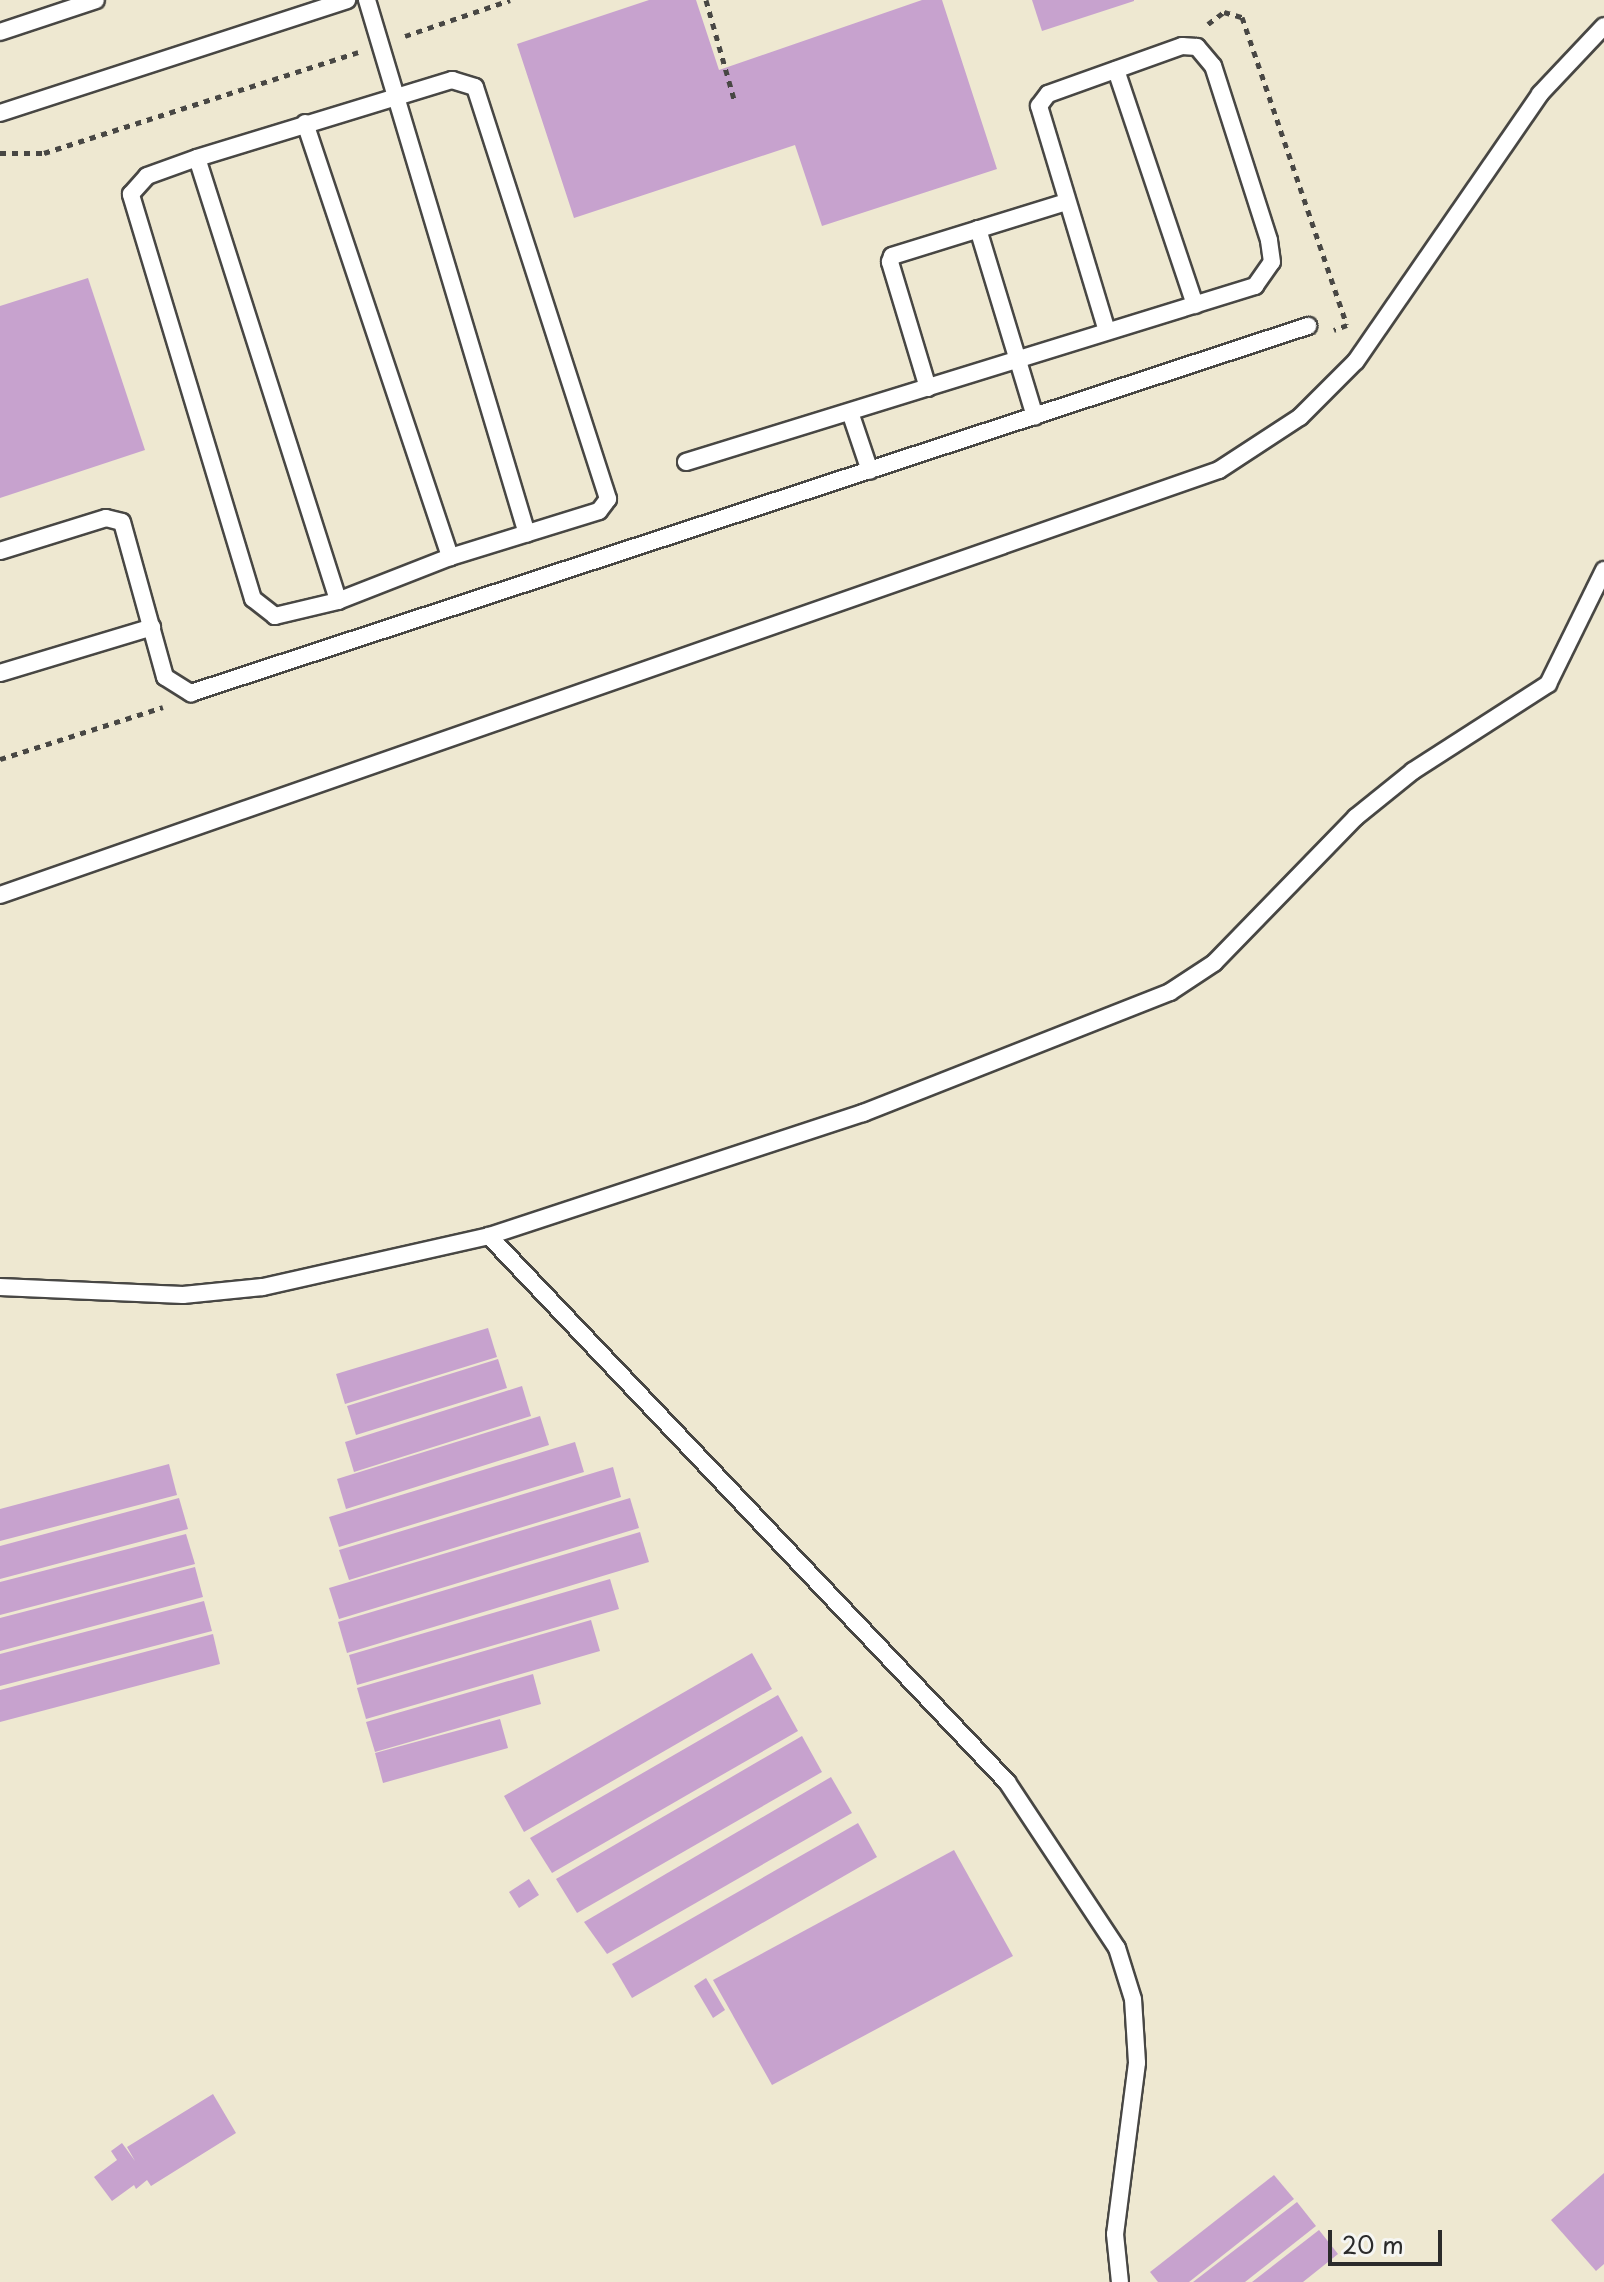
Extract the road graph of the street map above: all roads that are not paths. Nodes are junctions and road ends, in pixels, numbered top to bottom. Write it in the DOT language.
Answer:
graph roads {
  1 [pos="96,0"];
  2 [pos="347,0"];
  3 [pos="367,0"];
  4 [pos="1604,26"];
  5 [pos="0,32"];
  6 [pos="1116,70"];
  7 [pos="394,94"];
  8 [pos="0,113"];
  9 [pos="305,123"];
  10 [pos="197,158"];
  11 [pos="1066,202"];
  12 [pos="978,229"];
  13 [pos="1195,305"];
  14 [pos="1308,326"];
  15 [pos="1107,331"];
  16 [pos="1016,361"];
  17 [pos="928,388"];
  18 [pos="850,412"];
  19 [pos="1035,417"];
  20 [pos="686,462"];
  21 [pos="870,471"];
  22 [pos="527,534"];
  23 [pos="0,551"];
  24 [pos="450,557"];
  25 [pos="1604,570"];
  26 [pos="338,601"];
  27 [pos="152,627"];
  28 [pos="0,673"];
  29 [pos="0,895"];
  30 [pos="489,1236"];
  31 [pos="0,1287"];
  32 [pos="1120,2282"];
  1 -- 5 [label="lane"];
  2 -- 8 [label="lane"];
  3 -- 7 [label="lane"];
  4 -- 29 [label="lane"];
  6 -- 11 [label="lane"];
  6 -- 13 [label="lane"];
  6 -- 13 [label="lane"];
  7 -- 9 [label="lane"];
  7 -- 22 [label="lane"];
  7 -- 22 [label="lane"];
  9 -- 10 [label="lane"];
  9 -- 24 [label="lane"];
  10 -- 26 [label="lane"];
  10 -- 26 [label="lane"];
  11 -- 12 [label="lane"];
  11 -- 15 [label="lane"];
  12 -- 16 [label="lane"];
  12 -- 17 [label="lane"];
  13 -- 15 [label="lane"];
  14 -- 19 [label="lane"];
  15 -- 16 [label="lane"];
  16 -- 17 [label="lane"];
  16 -- 19 [label="lane"];
  17 -- 18 [label="lane"];
  18 -- 20 [label="lane"];
  18 -- 21 [label="lane"];
  19 -- 21 [label="lane"];
  21 -- 27 [label="lane"];
  22 -- 24 [label="lane"];
  23 -- 27 [label="lane"];
  24 -- 26 [label="lane"];
  25 -- 30 [label="lane"];
  27 -- 28 [label="lane"];
  30 -- 31 [label="lane"];
  30 -- 32 [label="lane"];
}
